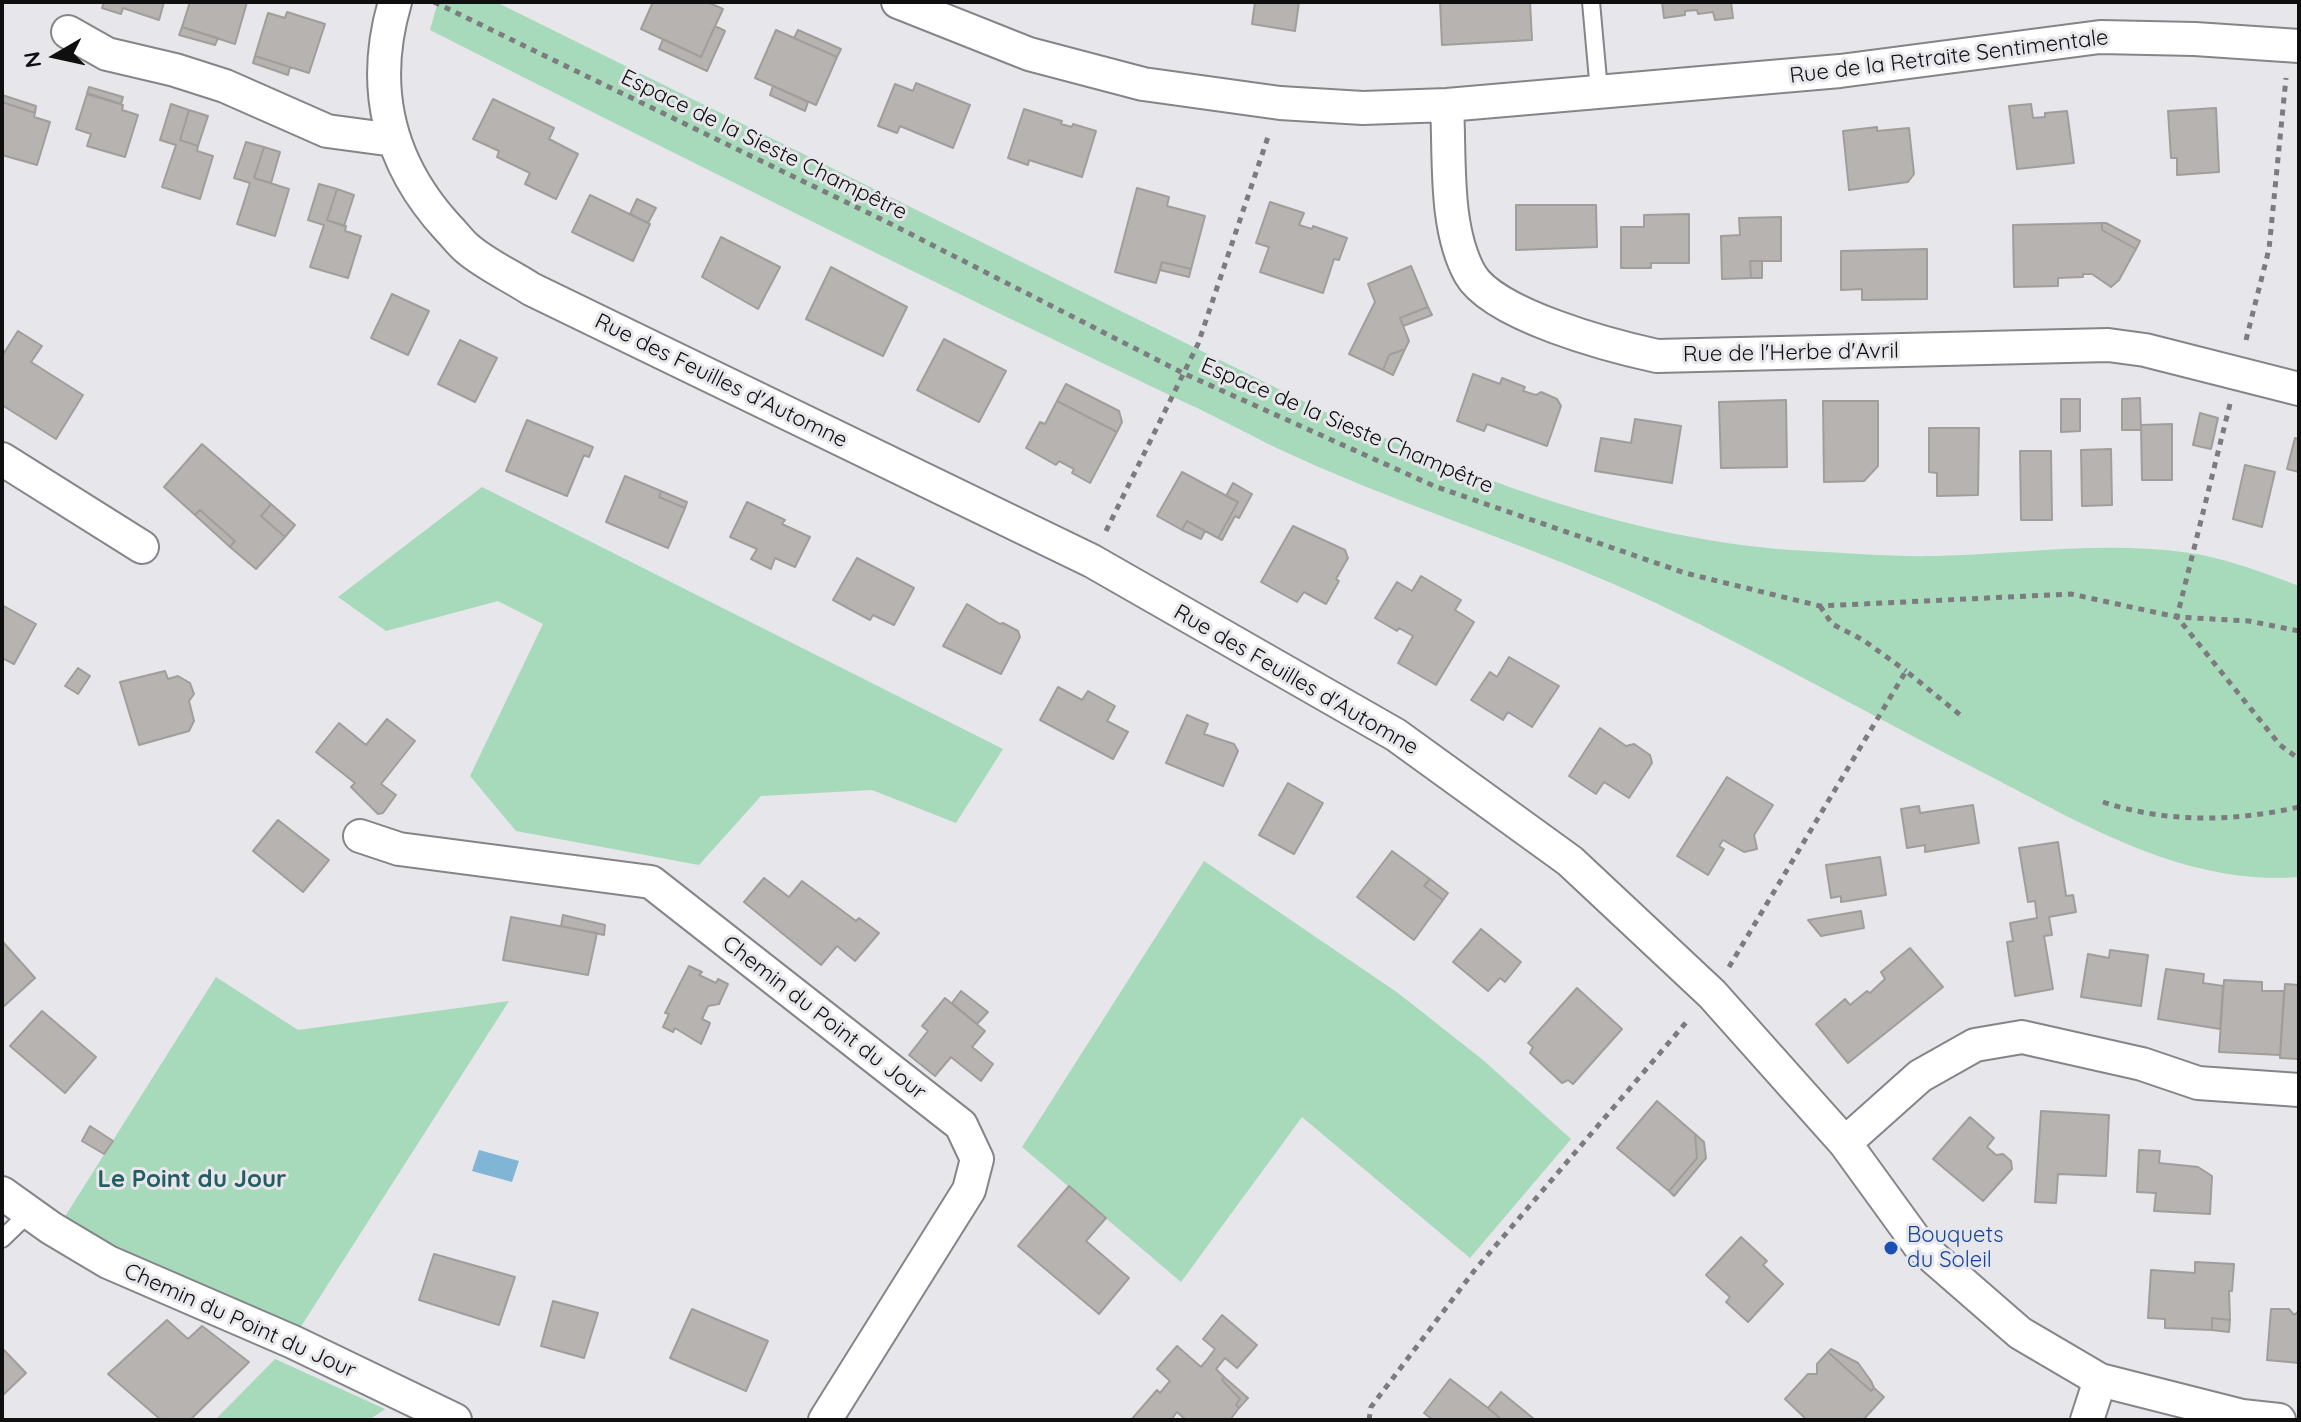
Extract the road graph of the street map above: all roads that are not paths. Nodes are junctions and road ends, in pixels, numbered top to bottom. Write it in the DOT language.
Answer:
graph roads {
  1 [pos="395,2"];
  2 [pos="898,2"];
  3 [pos="1591,2"];
  4 [pos="68,32"];
  5 [pos="2294,45"];
  6 [pos="1599,91"];
  7 [pos="1447,105"];
  8 [pos="394,140"];
  9 [pos="2299,389"];
  10 [pos="2,459"];
  11 [pos="142,547"];
  12 [pos="360,836"];
  13 [pos="2299,1090"];
  14 [pos="1845,1143"];
  15 [pos="2,1193"];
  16 [pos="29,1213"];
  17 [pos="2,1239"];
  18 [pos="2100,1380"];
  19 [pos="455,1420"];
  20 [pos="825,1420"];
  21 [pos="2087,1420"];
  22 [pos="2279,1420"];
  1 -- 8 [label="street, Rue des Feuilles d'Automne"];
  2 -- 7 [label="street, Rue de la Retraite Sentimentale"];
  3 -- 6 [label="lane"];
  4 -- 8 [label="street"];
  5 -- 6 [label="street, Rue de la Retraite Sentimentale"];
  6 -- 7 [label="street, Rue de la Retraite Sentimentale"];
  7 -- 9 [label="street, Rue de l'Herbe d'Avril"];
  8 -- 14 [label="street, Rue des Feuilles d'Automne"];
  10 -- 11 [label="street"];
  12 -- 20 [label="street, Chemin du Point du Jour"];
  13 -- 14 [label="street"];
  14 -- 18 [label="street, Rue des Feuilles d'Automne"];
  15 -- 16 [label="street, Chemin du Point du Jour"];
  16 -- 17 [label="lane"];
  16 -- 19 [label="street, Chemin du Point du Jour"];
  18 -- 21 [label="street"];
  18 -- 22 [label="street, Rue des Feuilles d'Automne"];
}
